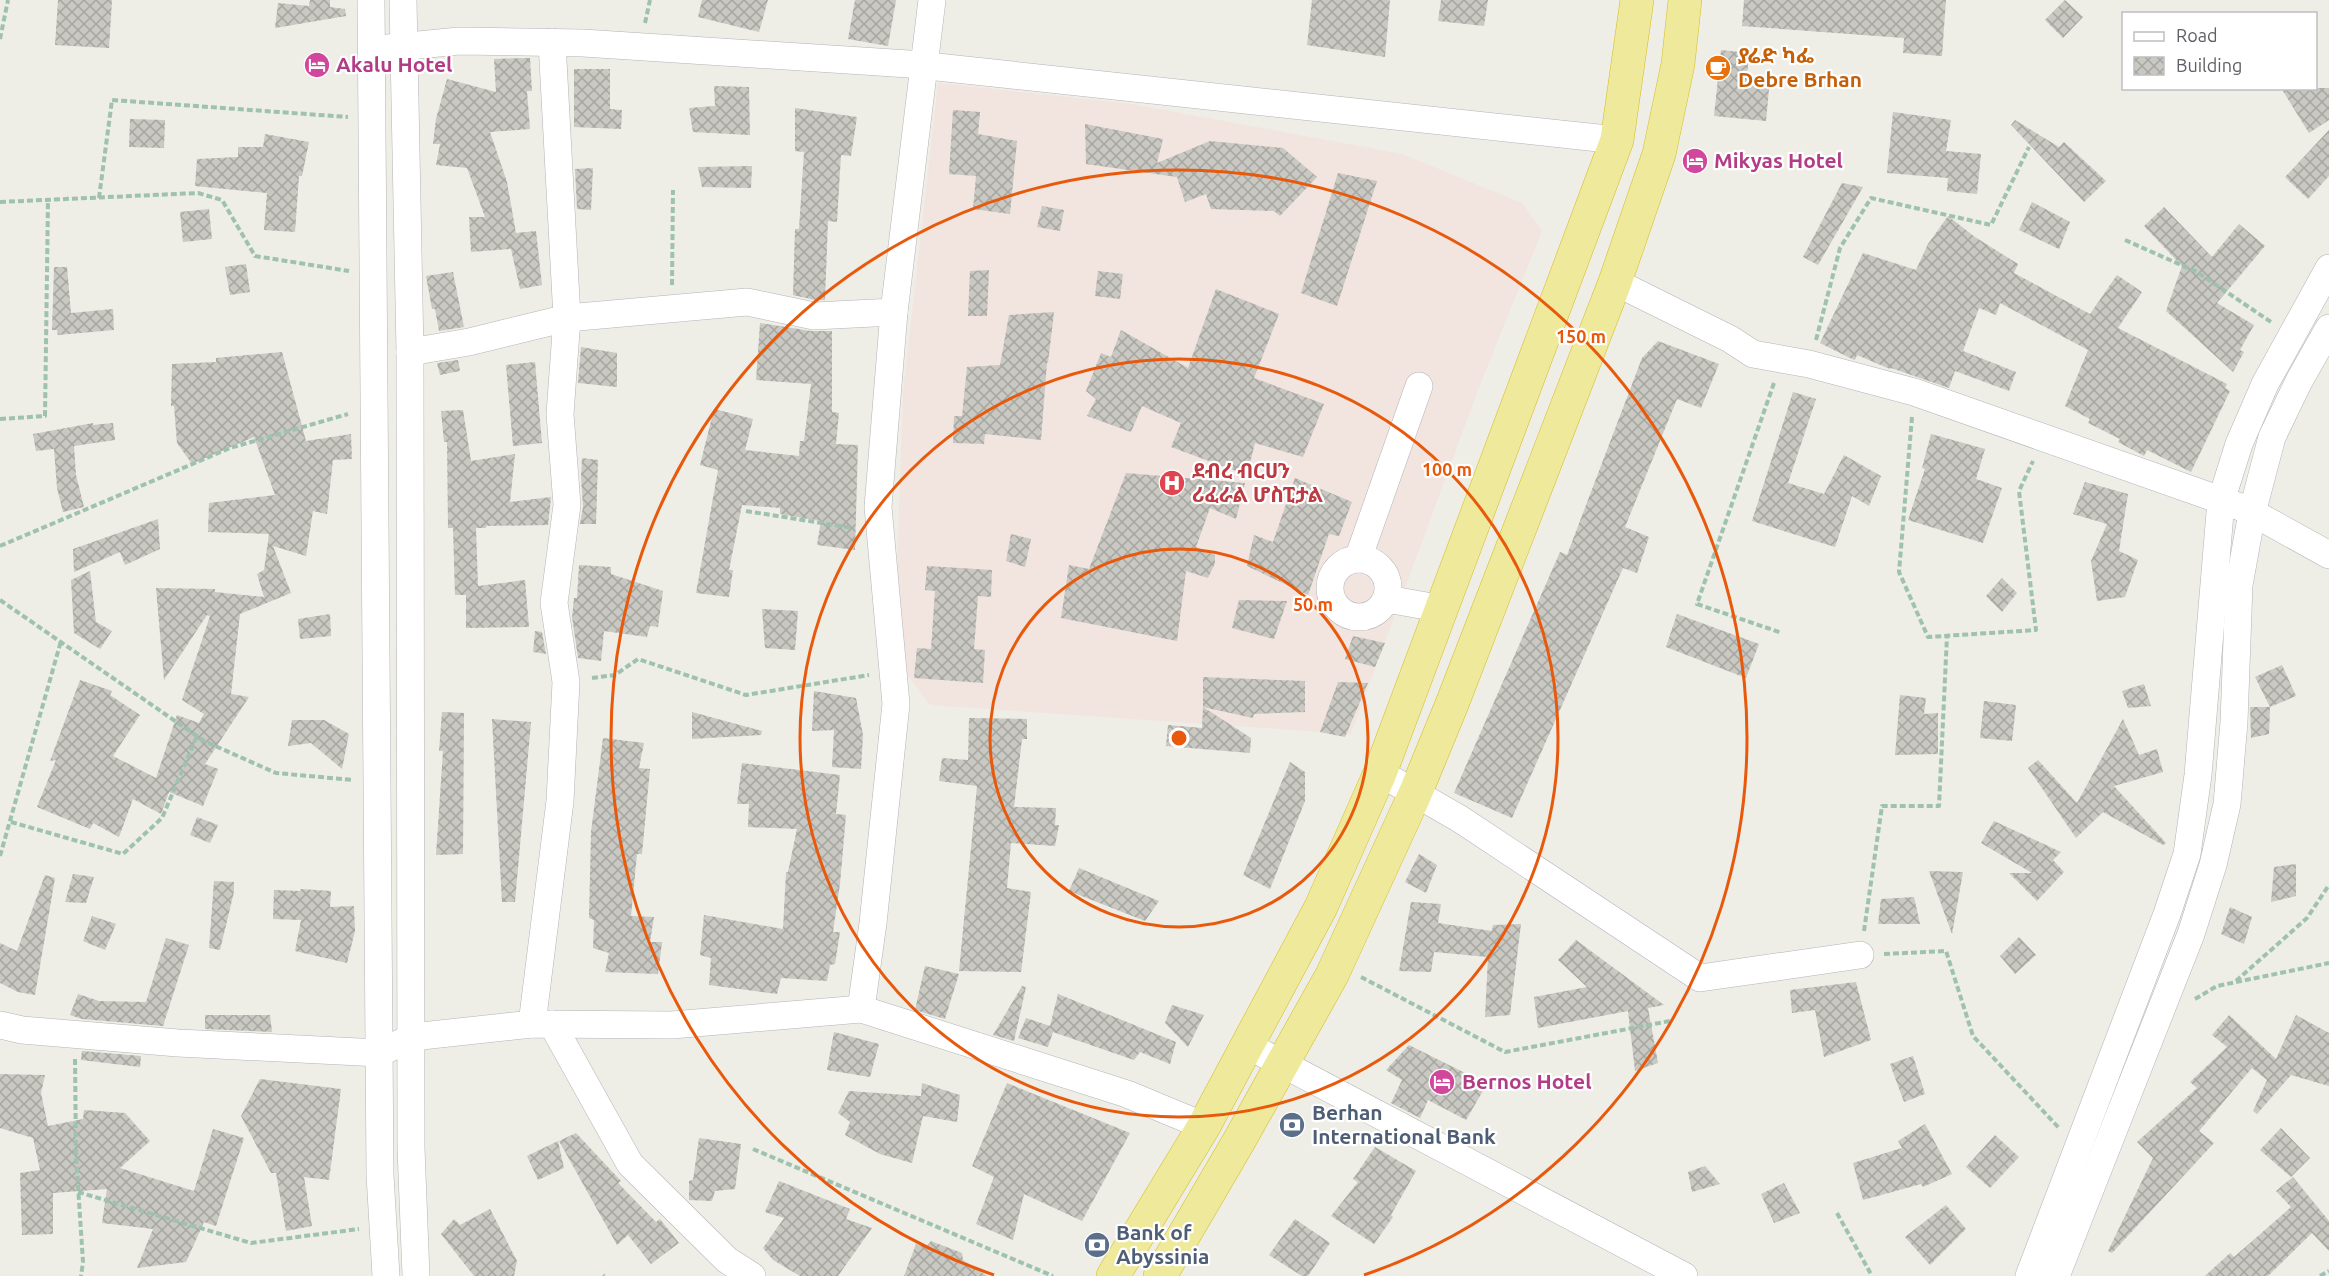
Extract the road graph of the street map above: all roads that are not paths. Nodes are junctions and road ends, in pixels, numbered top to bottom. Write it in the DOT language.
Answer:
graph roads {
  1 [pos="371,0"];
  2 [pos="403,0"];
  3 [pos="932,0"];
  4 [pos="1637,0"];
  5 [pos="1685,0"];
  6 [pos="552,42"];
  7 [pos="404,46"];
  8 [pos="371,51"];
  9 [pos="924,66"];
  10 [pos="1617,140"];
  11 [pos="2329,268"];
  12 [pos="1615,282"];
  13 [pos="894,312"];
  14 [pos="567,318"];
  15 [pos="2329,328"];
  16 [pos="410,352"];
  17 [pos="1419,386"];
  18 [pos="2221,501"];
  19 [pos="2252,513"];
  20 [pos="2329,555"];
  21 [pos="1358,559"];
  22 [pos="1387,598"];
  23 [pos="1443,609"];
  24 [pos="1380,773"];
  25 [pos="1415,794"];
  26 [pos="1856,956"];
  27 [pos="861,1009"];
  28 [pos="0,1024"];
  29 [pos="542,1024"];
  30 [pos="412,1037"];
  31 [pos="1247,1045"];
  32 [pos="380,1053"];
  33 [pos="1282,1065"];
  34 [pos="1204,1126"];
  35 [pos="386,1276"];
  36 [pos="416,1276"];
  37 [pos="752,1276"];
  38 [pos="1113,1276"];
  39 [pos="1161,1276"];
  40 [pos="1684,1276"];
  41 [pos="2029,1276"];
  42 [pos="2056,1276"];
  1 -- 8 [label="street"];
  2 -- 7 [label="street"];
  3 -- 9 [label="street"];
  4 -- 10 [label="highway"];
  5 -- 12 [label="highway"];
  6 -- 7 [label="street"];
  6 -- 9 [label="street"];
  6 -- 14 [label="street"];
  7 -- 8 [label="street"];
  7 -- 16 [label="street"];
  8 -- 32 [label="street"];
  9 -- 10 [label="street"];
  9 -- 13 [label="street"];
  10 -- 23 [label="highway"];
  11 -- 18 [label="street"];
  12 -- 18 [label="street"];
  12 -- 25 [label="highway"];
  13 -- 14 [label="street"];
  13 -- 27 [label="street"];
  14 -- 16 [label="street"];
  14 -- 29 [label="street"];
  15 -- 19 [label="street"];
  16 -- 30 [label="street"];
  17 -- 21 [label="street"];
  18 -- 19 [label="street"];
  18 -- 41 [label="street"];
  19 -- 20 [label="street"];
  19 -- 42 [label="street"];
  21 -- 22 [label="street"];
  21 -- 22 [label="street"];
  22 -- 23 [label="street"];
  23 -- 24 [label="highway"];
  24 -- 25 [label="street"];
  24 -- 31 [label="highway"];
  25 -- 26 [label="street"];
  25 -- 33 [label="highway"];
  27 -- 29 [label="street"];
  27 -- 34 [label="street"];
  28 -- 32 [label="street"];
  29 -- 30 [label="street"];
  29 -- 37 [label="street"];
  30 -- 32 [label="street"];
  30 -- 36 [label="street"];
  31 -- 33 [label="street"];
  31 -- 34 [label="highway"];
  32 -- 35 [label="street"];
  33 -- 39 [label="highway"];
  33 -- 40 [label="street"];
  34 -- 38 [label="highway"];
}
